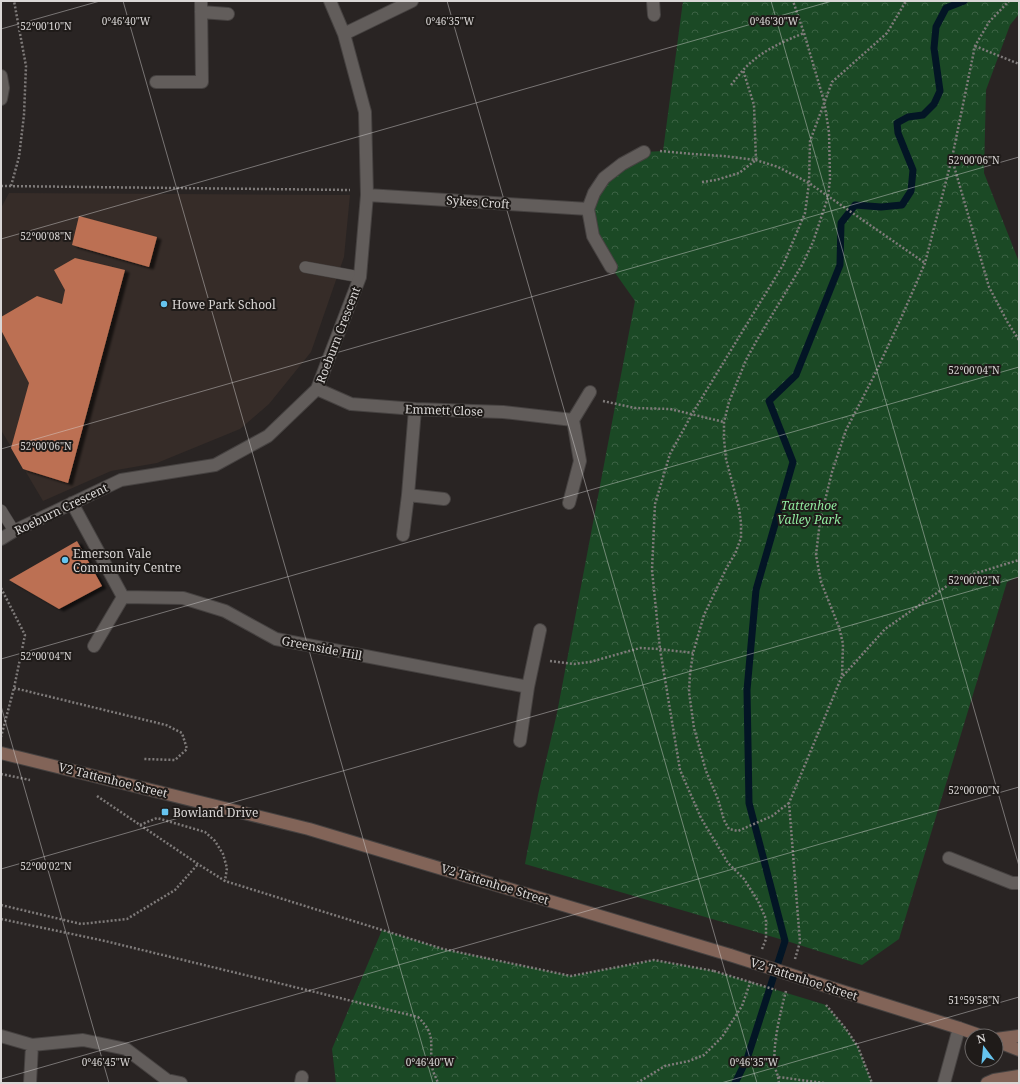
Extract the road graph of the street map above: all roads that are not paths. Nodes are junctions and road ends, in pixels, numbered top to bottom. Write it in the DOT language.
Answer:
graph roads {
  1 [pos="330,1"];
  2 [pos="412,1"];
  3 [pos="653,1"];
  4 [pos="201,7"];
  5 [pos="228,14"];
  6 [pos="654,14"];
  7 [pos="344,34"];
  8 [pos="1,76"];
  9 [pos="156,82"];
  10 [pos="1,99"];
  11 [pos="644,152"];
  12 [pos="367,195"];
  13 [pos="588,209"];
  14 [pos="305,266"];
  15 [pos="610,267"];
  16 [pos="360,277"];
  17 [pos="317,389"];
  18 [pos="590,392"];
  19 [pos="415,409"];
  20 [pos="574,420"];
  21 [pos="408,496"];
  22 [pos="444,499"];
  23 [pos="72,503"];
  24 [pos="569,503"];
  25 [pos="1,510"];
  26 [pos="14,531"];
  27 [pos="403,535"];
  28 [pos="1,539"];
  29 [pos="123,597"];
  30 [pos="540,630"];
  31 [pos="94,646"];
  32 [pos="528,687"];
  33 [pos="520,741"];
  34 [pos="1,753"];
  35 [pos="949,858"];
  36 [pos="1019,882"];
  37 [pos="960,1028"];
  38 [pos="964,1029"];
  39 [pos="1,1036"];
  40 [pos="1019,1036"];
  41 [pos="1004,1039"];
  42 [pos="1004,1043"];
  43 [pos="32,1045"];
  44 [pos="1019,1050"];
  45 [pos="1019,1076"];
  46 [pos="30,1083"];
  47 [pos="180,1083"];
  48 [pos="944,1083"];
  49 [pos="987,1083"];
  1 -- 7 [label="street, Roeburn Crescent"];
  2 -- 7 [label="street"];
  3 -- 6 [label="street"];
  4 -- 5 [label="street"];
  4 -- 9 [label="street"];
  7 -- 12 [label="street, Roeburn Crescent"];
  8 -- 10 [label="street"];
  11 -- 13 [label="street"];
  12 -- 13 [label="street, Sykes Croft"];
  12 -- 16 [label="street, Roeburn Crescent"];
  13 -- 15 [label="street"];
  14 -- 16 [label="lane"];
  16 -- 17 [label="street, Roeburn Crescent"];
  17 -- 19 [label="street, Emmett Close"];
  17 -- 23 [label="street, Roeburn Crescent"];
  18 -- 20 [label="street"];
  19 -- 20 [label="street, Emmett Close"];
  19 -- 21 [label="street"];
  20 -- 24 [label="street"];
  21 -- 22 [label="street"];
  21 -- 27 [label="street"];
  23 -- 26 [label="street, Roeburn Crescent"];
  23 -- 29 [label="street"];
  25 -- 26 [label="lane"];
  26 -- 28 [label="street, Roeburn Crescent"];
  29 -- 31 [label="street"];
  29 -- 32 [label="street, Greenside Hill"];
  30 -- 32 [label="street"];
  32 -- 33 [label="street"];
  34 -- 37 [label="street, V2 Tattenhoe Street, bridge"];
  35 -- 36 [label="street"];
  37 -- 38 [label="street, V2 Tattenhoe Street"];
  37 -- 48 [label="street"];
  39 -- 43 [label="street"];
  40 -- 41 [label="street"];
  42 -- 44 [label="street"];
  43 -- 46 [label="street"];
  43 -- 47 [label="street"];
  45 -- 49 [label="street"];
}
